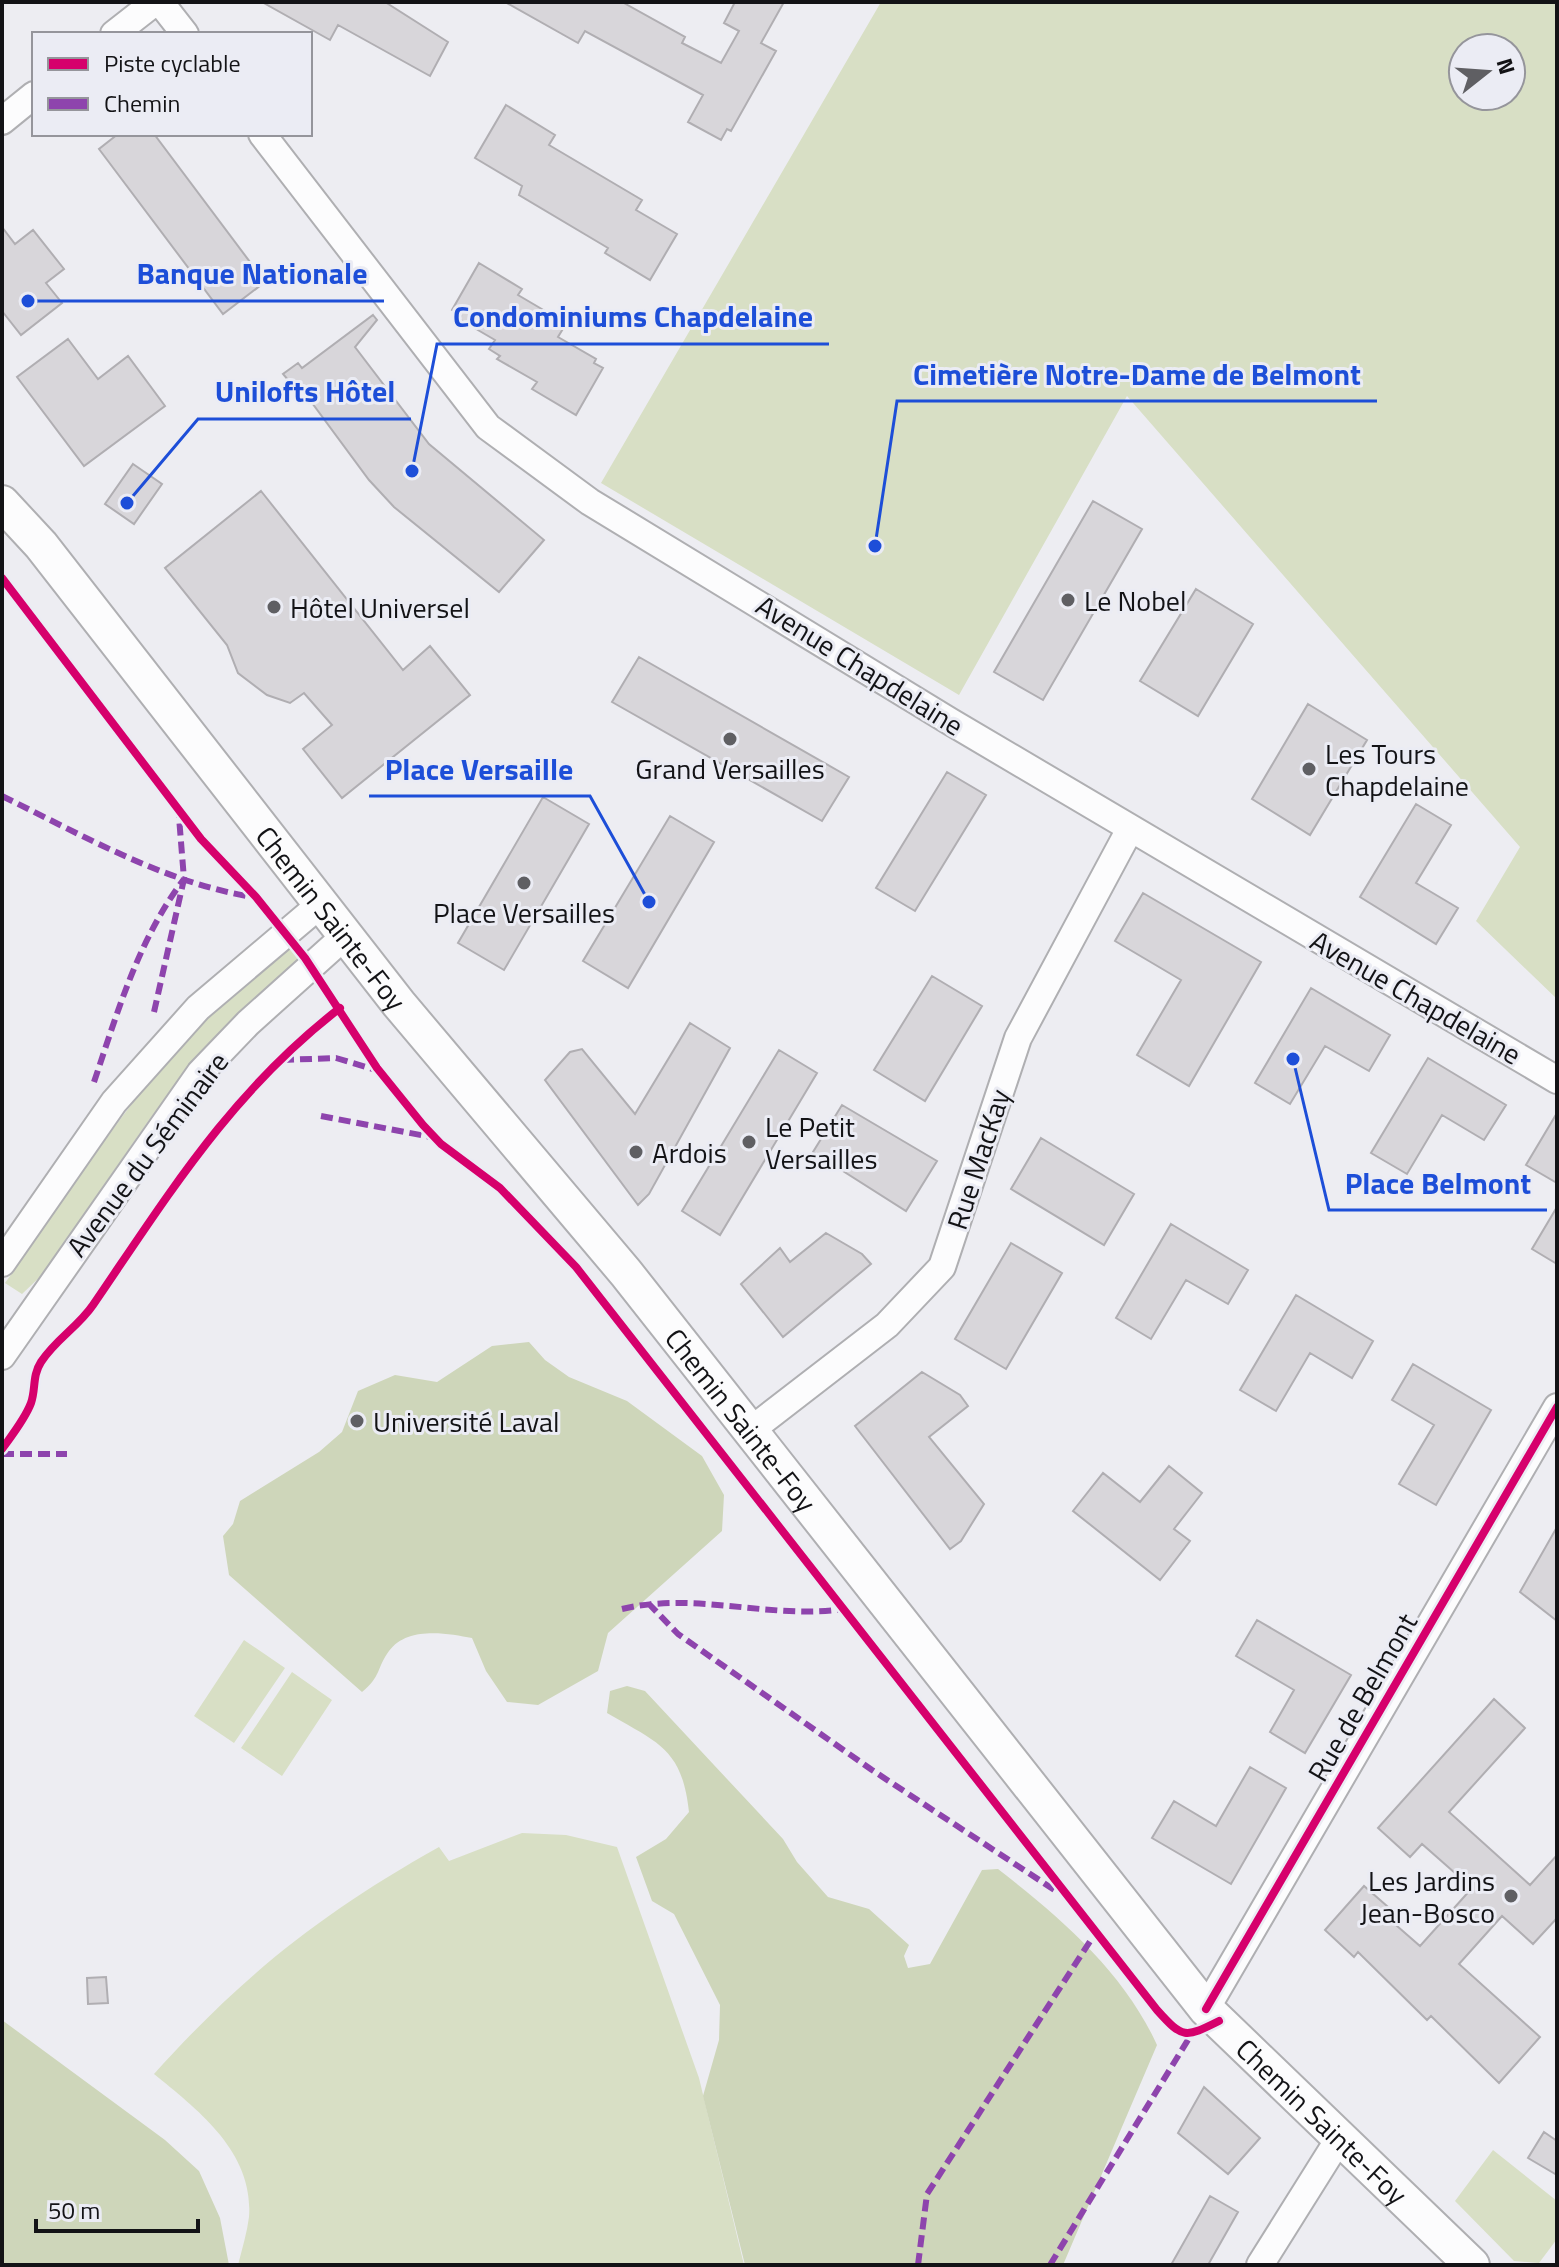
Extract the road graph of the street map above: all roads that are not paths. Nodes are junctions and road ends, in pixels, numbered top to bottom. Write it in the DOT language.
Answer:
graph roads {
  1 [pos="158,2"];
  2 [pos="117,32"];
  3 [pos="183,32"];
  4 [pos="32,97"];
  5 [pos="2,121"];
  6 [pos="264,136"];
  7 [pos="2,480"];
  8 [pos="2,503"];
  9 [pos="41,545"];
  10 [pos="1130,829"];
  11 [pos="322,903"];
  12 [pos="346,935"];
  13 [pos="1557,1080"];
  14 [pos="2,1263"];
  15 [pos="2,1356"];
  16 [pos="1557,1407"];
  17 [pos="751,1430"];
  18 [pos="1206,2009"];
  19 [pos="1339,2139"];
  20 [pos="1260,2265"];
  21 [pos="1472,2265"];
  1 -- 2 [label="street"];
  1 -- 3 [label="street"];
  4 -- 5 [label="street"];
  6 -- 10 [label="street, Avenue Chapdelaine"];
  7 -- 9 [label="main road, Chemin Sainte-Foy"];
  8 -- 9 [label="main road, Chemin Sainte-Foy"];
  9 -- 11 [label="main road, Chemin Sainte-Foy"];
  10 -- 13 [label="street, Avenue Chapdelaine"];
  10 -- 17 [label="street, Rue MacKay"];
  11 -- 12 [label="main road, Chemin Sainte-Foy"];
  11 -- 14 [label="street, Avenue du Séminaire"];
  12 -- 15 [label="street, Avenue du Séminaire"];
  12 -- 17 [label="main road, Chemin Sainte-Foy"];
  16 -- 18 [label="street, Rue de Belmont"];
  17 -- 18 [label="main road, Chemin Sainte-Foy"];
  18 -- 19 [label="main road, Chemin Sainte-Foy"];
  19 -- 20 [label="street"];
  19 -- 21 [label="main road, Chemin Sainte-Foy"];
}
